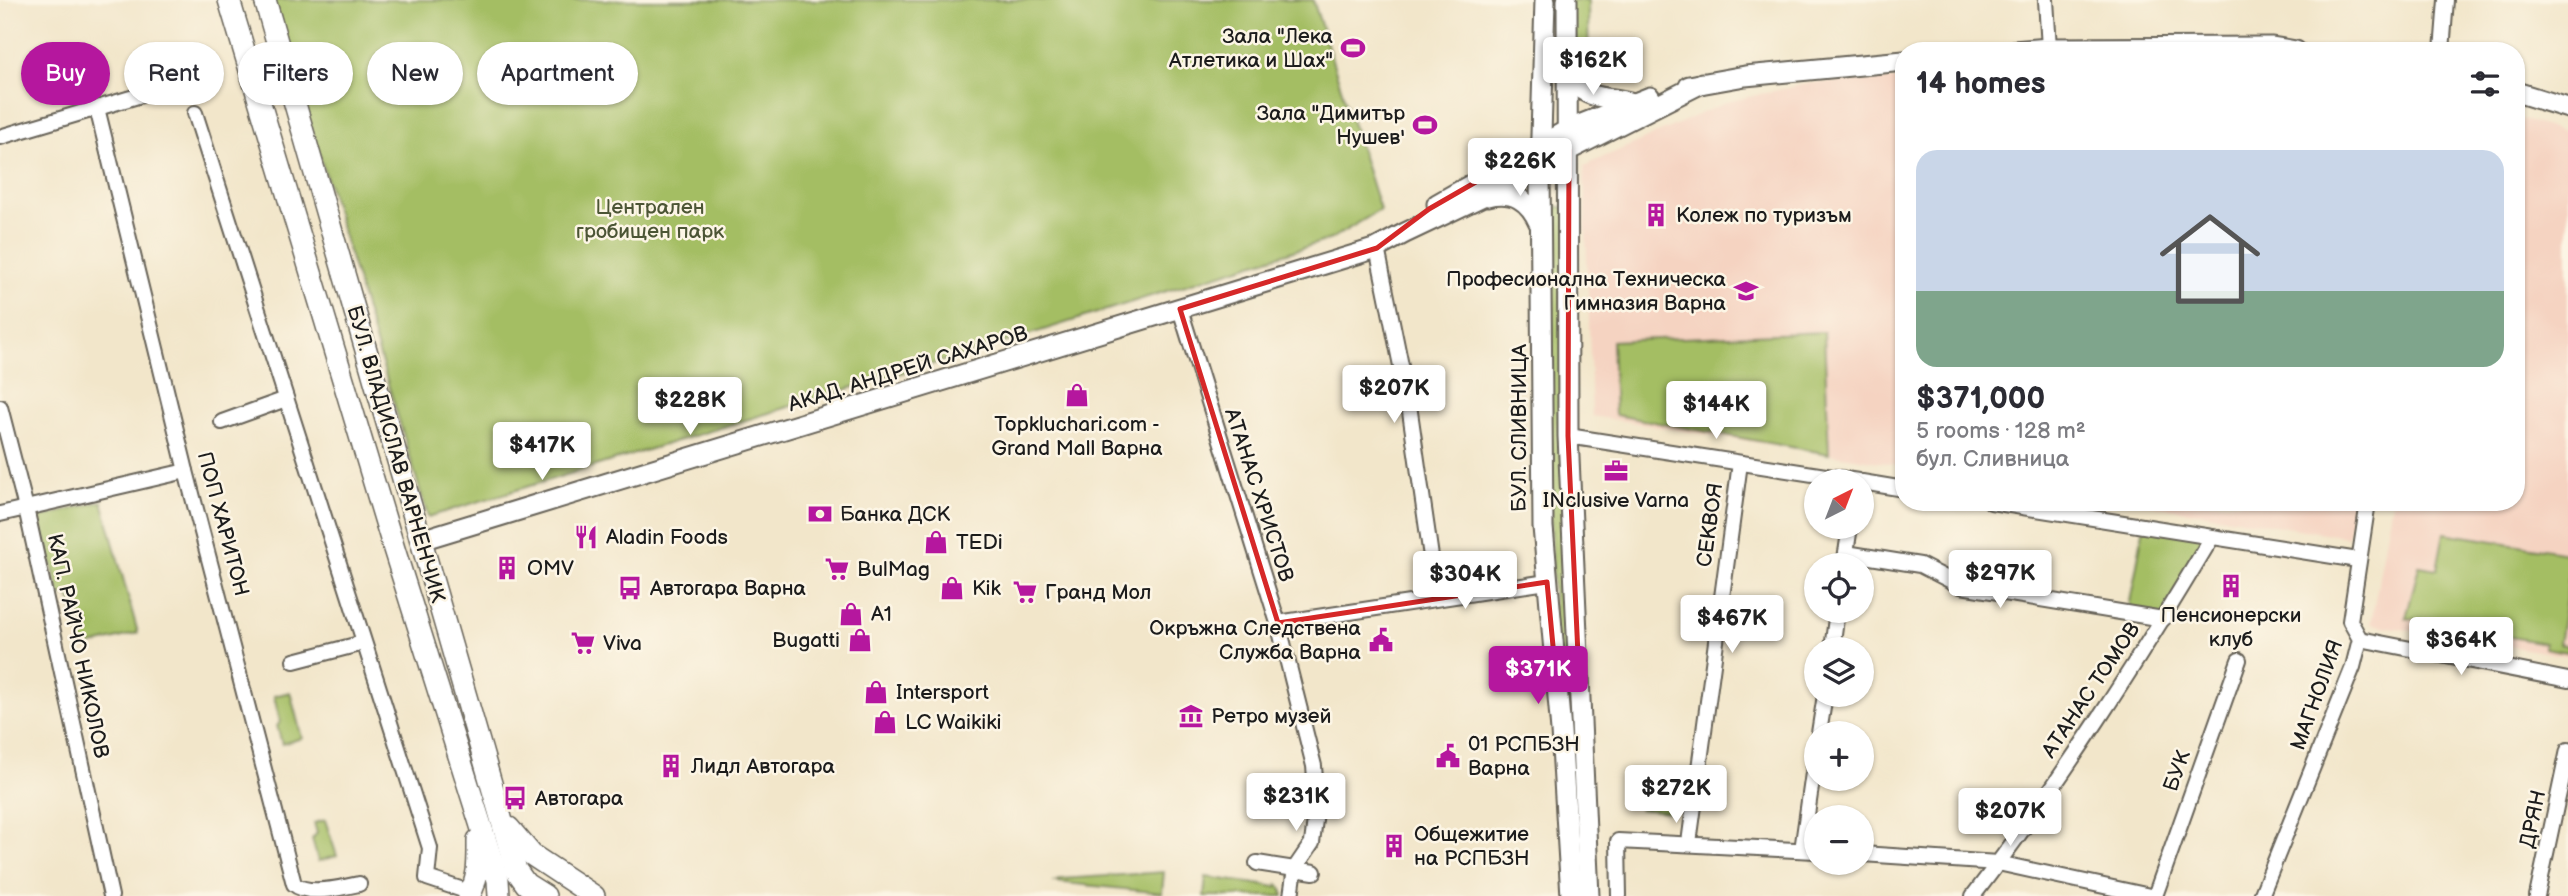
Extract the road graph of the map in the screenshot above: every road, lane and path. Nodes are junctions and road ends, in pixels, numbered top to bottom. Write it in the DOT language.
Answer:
graph roads {
  1 [pos="229,0"];
  2 [pos="265,0"];
  3 [pos="1545,0"];
  4 [pos="1567,0"];
  5 [pos="2046,0"];
  6 [pos="2446,0"];
  7 [pos="2049,42"];
  8 [pos="2443,42"];
  9 [pos="1895,62"];
  10 [pos="1568,74"];
  11 [pos="1702,83"];
  12 [pos="2525,95"];
  13 [pos="124,100"];
  14 [pos="1634,103"];
  15 [pos="96,108"];
  16 [pos="2568,108"];
  17 [pos="195,113"];
  18 [pos="1569,129"];
  19 [pos="0,137"];
  20 [pos="1540,145"];
  21 [pos="1569,150"];
  22 [pos="1540,169"];
  23 [pos="1474,199"];
  24 [pos="1540,227"];
  25 [pos="1405,233"];
  26 [pos="1377,248"];
  27 [pos="1180,309"];
  28 [pos="286,399"];
  29 [pos="0,407"];
  30 [pos="222,422"];
  31 [pos="1568,436"];
  32 [pos="1740,463"];
  33 [pos="186,471"];
  34 [pos="1804,473"];
  35 [pos="1874,484"];
  36 [pos="1895,487"];
  37 [pos="26,508"];
  38 [pos="2048,511"];
  39 [pos="2366,511"];
  40 [pos="0,514"];
  41 [pos="2212,537"];
  42 [pos="421,540"];
  43 [pos="2358,560"];
  44 [pos="1874,561"];
  45 [pos="1546,582"];
  46 [pos="1437,597"];
  47 [pos="2163,619"];
  48 [pos="1278,623"];
  49 [pos="2360,639"];
  50 [pos="363,643"];
  51 [pos="2239,660"];
  52 [pos="294,661"];
  53 [pos="1579,677"];
  54 [pos="1556,678"];
  55 [pos="2568,680"];
  56 [pos="2568,750"];
  57 [pos="498,809"];
  58 [pos="477,817"];
  59 [pos="1689,843"];
  60 [pos="1804,850"];
  61 [pos="1568,851"];
  62 [pos="1874,855"];
  63 [pos="1257,863"];
  64 [pos="1998,863"];
  65 [pos="1295,868"];
  66 [pos="1314,872"];
  67 [pos="359,884"];
  68 [pos="464,892"];
  69 [pos="111,896"];
  70 [pos="499,896"];
  71 [pos="545,896"];
  72 [pos="594,896"];
  73 [pos="1291,896"];
  74 [pos="1562,896"];
  75 [pos="1570,896"];
  76 [pos="1589,896"];
  77 [pos="1619,896"];
  78 [pos="1973,896"];
  79 [pos="2153,896"];
  80 [pos="2261,896"];
  81 [pos="2537,896"];
  1 -- 58 [label="main road, БУЛ. ВЛАДИСЛАВ ВАРНЕНЧИК"];
  2 -- 42 [label="main road, БУЛ. ВЛАДИСЛАВ ВАРНЕНЧИК"];
  3 -- 20 [label="street, БУЛ. СЛИВНИЦА"];
  4 -- 10 [label="street"];
  5 -- 7 [label="street"];
  6 -- 8 [label="street"];
  9 -- 11 [label="street, АКАД. АНДРЕЙ САХАРОВ"];
  10 -- 14 [label="street"];
  10 -- 18 [label="street"];
  11 -- 14 [label="street, АКАД. АНДРЕЙ САХАРОВ"];
  11 -- 21 [label="street, АКАД. АНДРЕЙ САХАРОВ"];
  12 -- 16 [label="street"];
  13 -- 15 [label="street"];
  14 -- 18 [label="street, АКАД. АНДРЕЙ САХАРОВ"];
  15 -- 19 [label="street"];
  15 -- 33 [label="street, ПОП ХАРИТОН"];
  17 -- 28 [label="street"];
  18 -- 20 [label="street, АКАД. АНДРЕЙ САХАРОВ"];
  18 -- 21 [label="street"];
  20 -- 22 [label="street, БУЛ. СЛИВНИЦА"];
  20 -- 25 [label="street, АКАД. АНДРЕЙ САХАРОВ"];
  21 -- 22 [label="street, АКАД. АНДРЕЙ САХАРОВ"];
  21 -- 31 [label="street"];
  22 -- 23 [label="street, АКАД. АНДРЕЙ САХАРОВ"];
  22 -- 24 [label="street, БУЛ. СЛИВНИЦА"];
  23 -- 24 [label="street"];
  23 -- 25 [label="street, АКАД. АНДРЕЙ САХАРОВ"];
  24 -- 45 [label="street, БУЛ. СЛИВНИЦА"];
  25 -- 26 [label="street, АКАД. АНДРЕЙ САХАРОВ"];
  26 -- 27 [label="street, АКАД. АНДРЕЙ САХАРОВ"];
  26 -- 46 [label="street"];
  27 -- 42 [label="street, АКАД. АНДРЕЙ САХАРОВ"];
  27 -- 48 [label="street, АТАНАС ХРИСТОВ"];
  28 -- 30 [label="street"];
  28 -- 50 [label="street"];
  29 -- 37 [label="street, КАП. РАЙЧО НИКОЛОВ"];
  31 -- 32 [label="street"];
  31 -- 53 [label="street"];
  32 -- 34 [label="street"];
  32 -- 59 [label="street, СЕКВОЯ"];
  33 -- 37 [label="street"];
  33 -- 67 [label="street, ПОП ХАРИТОН"];
  35 -- 36 [label="street"];
  37 -- 40 [label="street"];
  37 -- 69 [label="street, КАП. РАЙЧО НИКОЛОВ"];
  38 -- 41 [label="street"];
  39 -- 43 [label="street, МАГНОЛИЯ"];
  41 -- 43 [label="street"];
  41 -- 47 [label="street, АТАНАС ТОМОВ"];
  42 -- 57 [label="main road, БУЛ. ВЛАДИСЛАВ ВАРНЕНЧИК"];
  43 -- 49 [label="street, МАГНОЛИЯ"];
  44 -- 47 [label="street"];
  45 -- 46 [label="street"];
  45 -- 54 [label="street, БУЛ. СЛИВНИЦА"];
  46 -- 48 [label="street"];
  47 -- 64 [label="street, АТАНАС ТОМОВ"];
  48 -- 65 [label="street, АТАНАС ХРИСТОВ"];
  49 -- 55 [label="street"];
  49 -- 80 [label="street, МАГНОЛИЯ"];
  50 -- 52 [label="street"];
  50 -- 68 [label="street"];
  51 -- 79 [label="street, БУК"];
  53 -- 54 [label="street"];
  53 -- 76 [label="street"];
  54 -- 61 [label="street, БУЛ. СЛИВНИЦА"];
  56 -- 81 [label="street, ДРЯН"];
  57 -- 71 [label="main road, БУЛ. ВЛАДИСЛАВ ВАРНЕНЧИК"];
  57 -- 72 [label="main road"];
  58 -- 68 [label="main road"];
  58 -- 70 [label="main road, БУЛ. ВЛАДИСЛАВ ВАРНЕНЧИК"];
  59 -- 60 [label="street"];
  59 -- 77 [label="street"];
  61 -- 74 [label="street"];
  61 -- 75 [label="street, БУЛ. СЛИВНИЦА"];
  62 -- 64 [label="street"];
  63 -- 65 [label="street"];
  64 -- 78 [label="street, АТАНАС ТОМОВ"];
  64 -- 79 [label="street"];
  65 -- 66 [label="street"];
  65 -- 73 [label="street, АТАНАС ХРИСТОВ"];
}
